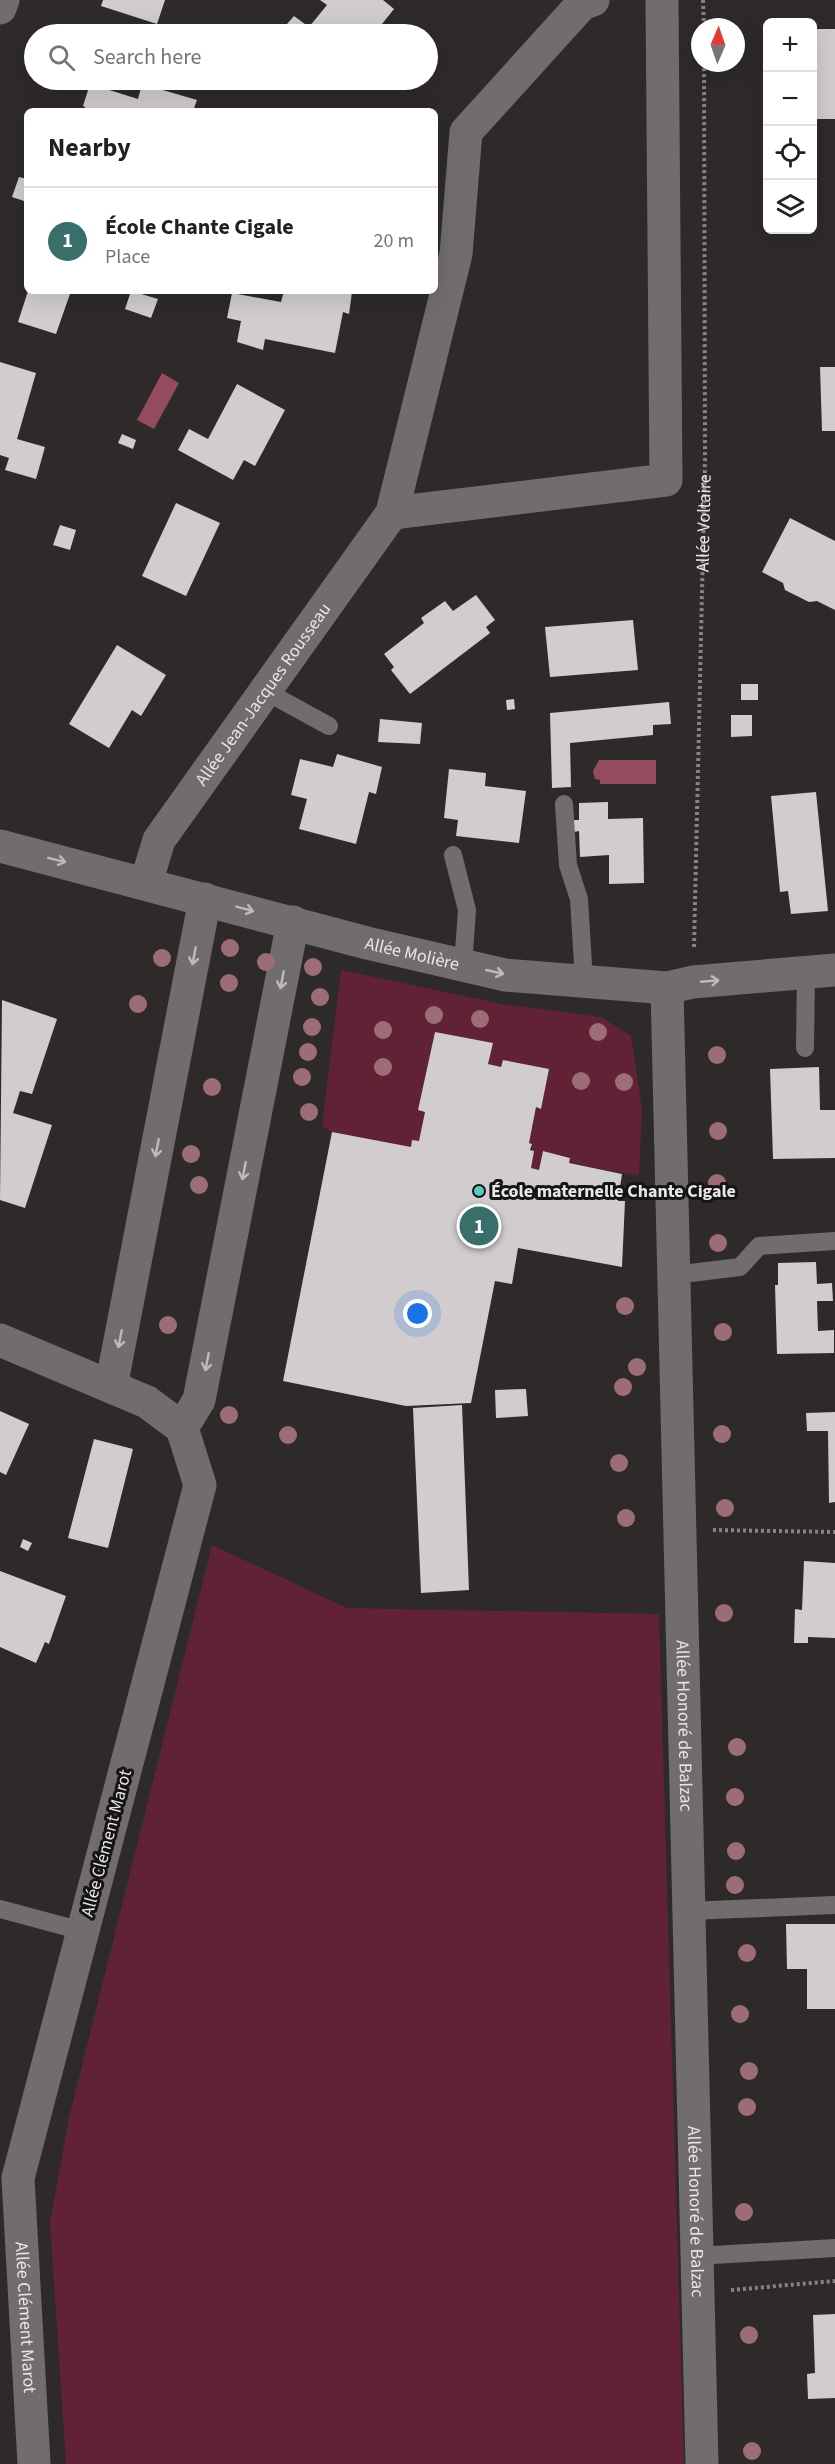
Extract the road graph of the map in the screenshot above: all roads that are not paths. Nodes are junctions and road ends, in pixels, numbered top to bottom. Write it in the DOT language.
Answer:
graph roads {
  1 [pos="3,0"];
  2 [pos="593,0"];
  3 [pos="662,0"];
  4 [pos="0,8"];
  5 [pos="392,513"];
  6 [pos="265,691"];
  7 [pos="329,726"];
  8 [pos="564,804"];
  9 [pos="0,846"];
  10 [pos="453,855"];
  11 [pos="147,883"];
  12 [pos="205,899"];
  13 [pos="293,922"];
  14 [pos="463,965"];
  15 [pos="820,971"];
  16 [pos="584,981"];
  17 [pos="680,985"];
  18 [pos="805,1048"];
  19 [pos="835,1241"];
  20 [pos="674,1275"];
  21 [pos="0,1340"];
  22 [pos="111,1386"];
  23 [pos="182,1428"];
  24 [pos="834,1905"];
  25 [pos="0,1909"];
  26 [pos="688,1911"];
  27 [pos="82,1931"];
  28 [pos="10,2233"];
  29 [pos="835,2248"];
  30 [pos="696,2256"];
  31 [pos="34,2464"];
  32 [pos="702,2464"];
  1 -- 4 [label="street"];
  2 -- 5 [label="street, Allée Jean-Jacques Rousseau"];
  3 -- 5 [label="street"];
  5 -- 6 [label="street, Allée Jean-Jacques Rousseau"];
  6 -- 7 [label="lane"];
  6 -- 11 [label="street, Allée Jean-Jacques Rousseau"];
  8 -- 16 [label="lane"];
  9 -- 11 [label="street, Allée Molière, one-way"];
  10 -- 14 [label="lane"];
  11 -- 12 [label="street, Allée Molière"];
  12 -- 13 [label="street, Allée Molière, one-way"];
  12 -- 22 [label="street, one-way"];
  13 -- 14 [label="street, Allée Molière"];
  13 -- 23 [label="street, one-way"];
  14 -- 16 [label="street, Allée Molière, one-way"];
  17 -- 15 [label="street, Allée Molière, one-way"];
  15 -- 18 [label="lane"];
  16 -- 17 [label="street, Allée Molière"];
  17 -- 20 [label="street, Allée Honoré de Balzac"];
  19 -- 20 [label="lane"];
  20 -- 26 [label="street, Allée Honoré de Balzac"];
  21 -- 22 [label="street"];
  22 -- 23 [label="street"];
  23 -- 27 [label="street, Allée Clément Marot"];
  24 -- 26 [label="lane"];
  25 -- 27 [label="lane"];
  26 -- 30 [label="street, Allée Honoré de Balzac"];
  27 -- 28 [label="street, Allée Clément Marot"];
  28 -- 31 [label="street, Allée Clément Marot"];
  29 -- 30 [label="lane"];
  30 -- 32 [label="street, Allée Honoré de Balzac"];
}
